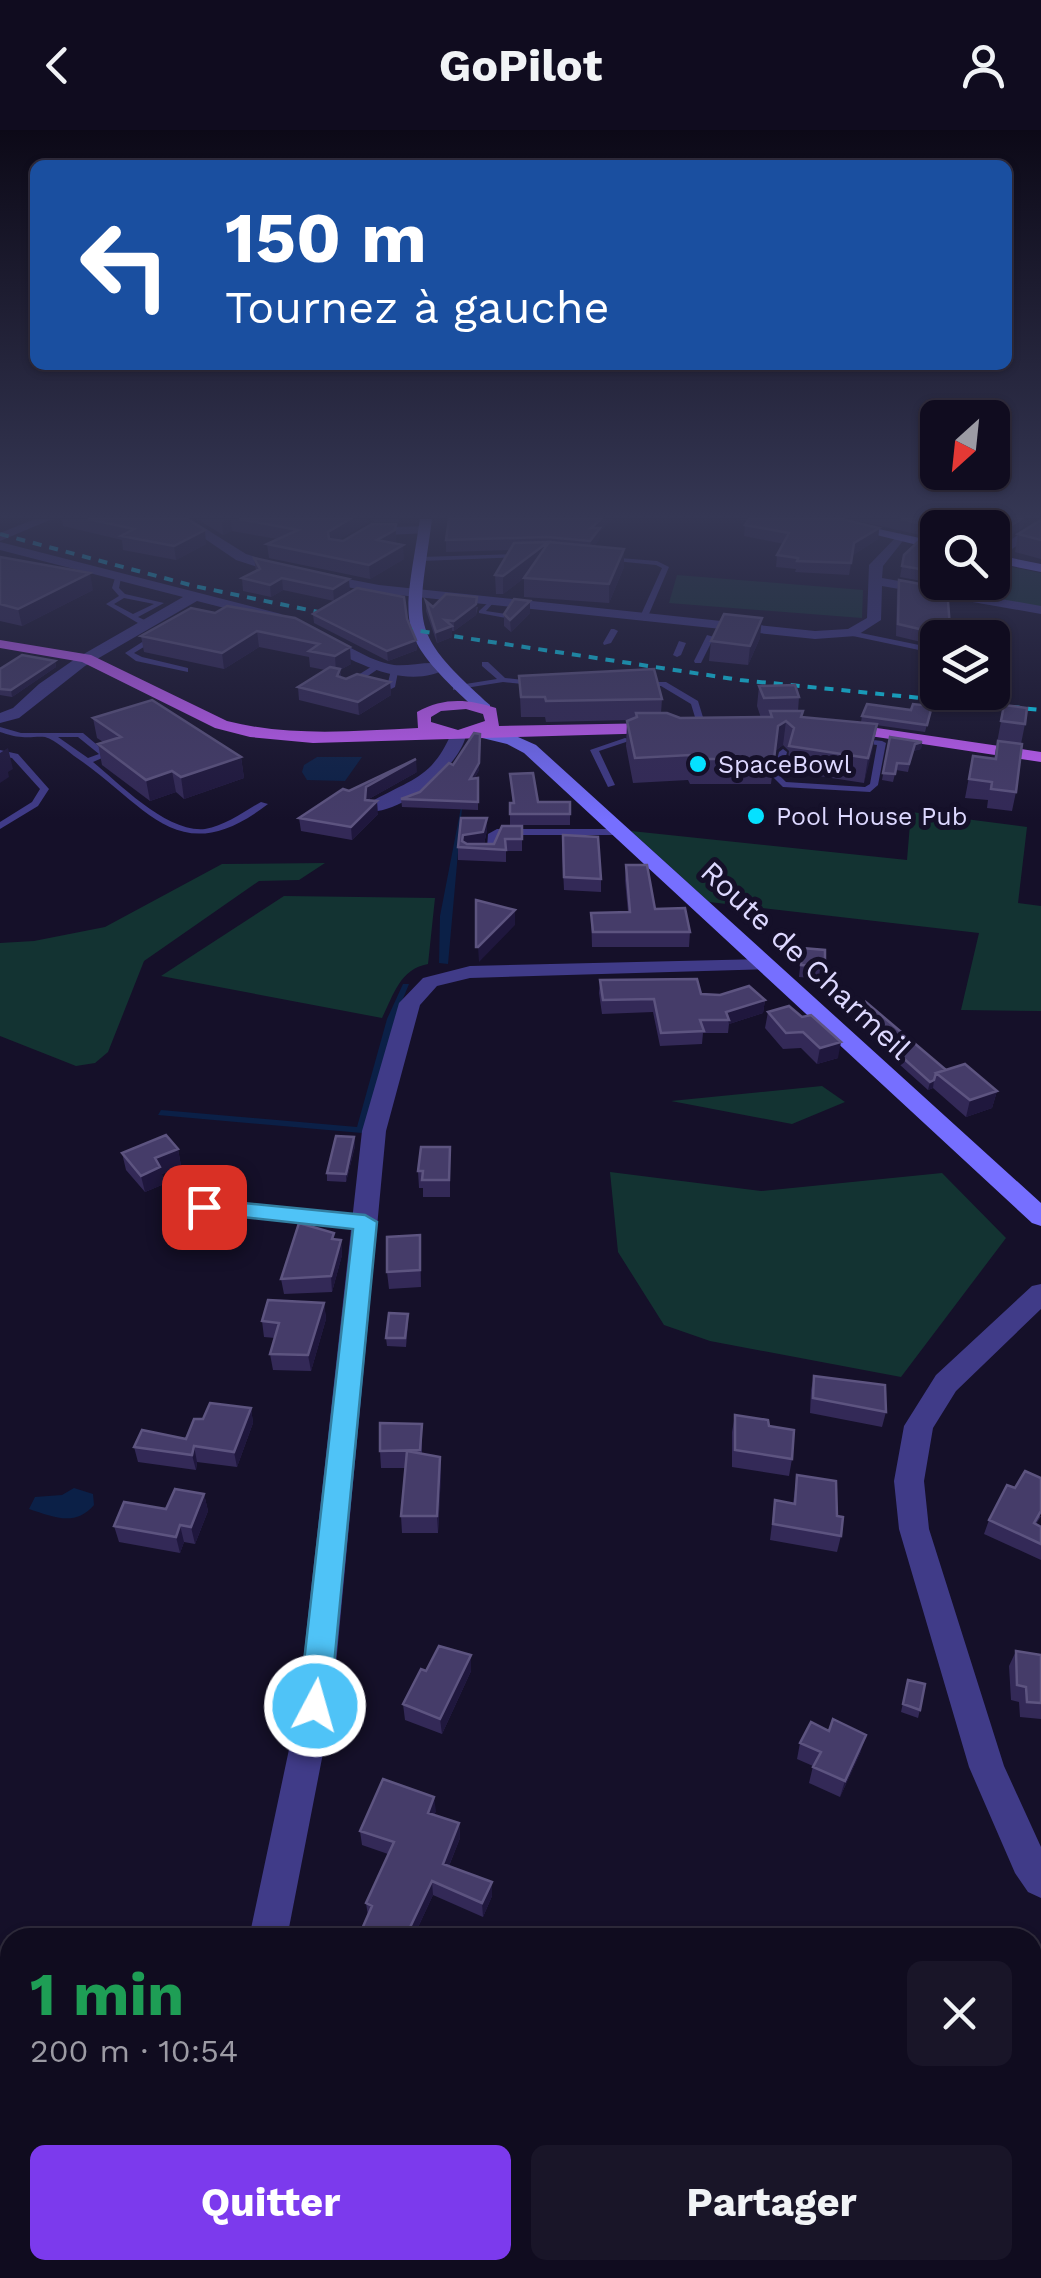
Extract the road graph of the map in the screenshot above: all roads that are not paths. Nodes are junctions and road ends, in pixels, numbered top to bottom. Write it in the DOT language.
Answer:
graph roads {
  1 [pos="287,619"];
  2 [pos="417,619"];
  3 [pos="646,619"];
  4 [pos="874,619"];
  5 [pos="141,620"];
  6 [pos="291,620"];
  7 [pos="173,627"];
  8 [pos="307,630"];
  9 [pos="614,631"];
  10 [pos="851,633"];
  11 [pos="710,637"];
  12 [pos="607,643"];
  13 [pos="682,643"];
  14 [pos="0,644"];
  15 [pos="920,648"];
  16 [pos="129,652"];
  17 [pos="93,654"];
  18 [pos="676,655"];
  19 [pos="698,660"];
  20 [pos="485,664"];
  21 [pos="377,667"];
  22 [pos="185,670"];
  23 [pos="452,680"];
  24 [pos="503,680"];
  25 [pos="551,683"];
  26 [pos="626,684"];
  27 [pos="345,687"];
  28 [pos="447,704"];
  29 [pos="489,713"];
  30 [pos="0,718"];
  31 [pos="428,726"];
  32 [pos="710,727"];
  33 [pos="0,729"];
  34 [pos="830,732"];
  35 [pos="471,733"];
  36 [pos="50,736"];
  37 [pos="882,738"];
  38 [pos="525,739"];
  39 [pos="628,740"];
  40 [pos="782,752"];
  41 [pos="0,753"];
  42 [pos="1041,758"];
  43 [pos="87,761"];
  44 [pos="610,785"];
  45 [pos="264,804"];
  46 [pos="375,807"];
  47 [pos="0,826"];
  48 [pos="620,832"];
  49 [pos="470,852"];
  50 [pos="764,965"];
  51 [pos="173,1186"];
  52 [pos="1041,1217"];
  53 [pos="365,1222"];
  54 [pos="1041,1293"];
  55 [pos="1041,1879"];
  56 [pos="270,1928"];
  1 -- 6 [label="street"];
  2 -- 23 [label="main road"];
  3 -- 10 [label="street"];
  4 -- 10 [label="street"];
  5 -- 17 [label="street"];
  7 -- 16 [label="lane"];
  8 -- 21 [label="street"];
  9 -- 12 [label="lane"];
  10 -- 15 [label="lane"];
  11 -- 19 [label="lane"];
  13 -- 18 [label="lane"];
  14 -- 17 [label="main road"];
  16 -- 17 [label="lane"];
  16 -- 22 [label="lane"];
  17 -- 30 [label="street"];
  17 -- 31 [label="main road"];
  20 -- 24 [label="lane"];
  21 -- 23 [label="street"];
  21 -- 27 [label="lane"];
  23 -- 24 [label="lane"];
  23 -- 28 [label="main road"];
  23 -- 29 [label="main road"];
  24 -- 25 [label="lane"];
  26 -- 32 [label="lane"];
  28 -- 29 [label="main road"];
  28 -- 31 [label="main road"];
  29 -- 35 [label="main road"];
  29 -- 38 [label="main road"];
  31 -- 35 [label="main road"];
  32 -- 38 [label="main road"];
  33 -- 36 [label="lane"];
  34 -- 37 [label="main road"];
  35 -- 38 [label="main road, Route de Charmeil"];
  35 -- 46 [label="street"];
  36 -- 43 [label="lane"];
  36 -- 43 [label="lane"];
  37 -- 40 [label="lane"];
  37 -- 42 [label="main road"];
  38 -- 48 [label="main road, Route de Charmeil"];
  39 -- 44 [label="lane"];
  41 -- 47 [label="lane"];
  43 -- 45 [label="lane"];
  48 -- 49 [label="lane"];
  48 -- 50 [label="main road, Route de Charmeil"];
  50 -- 52 [label="main road, Route de Charmeil"];
  50 -- 53 [label="street"];
  51 -- 53 [label="lane"];
  53 -- 56 [label="street"];
  54 -- 55 [label="street"];
}
